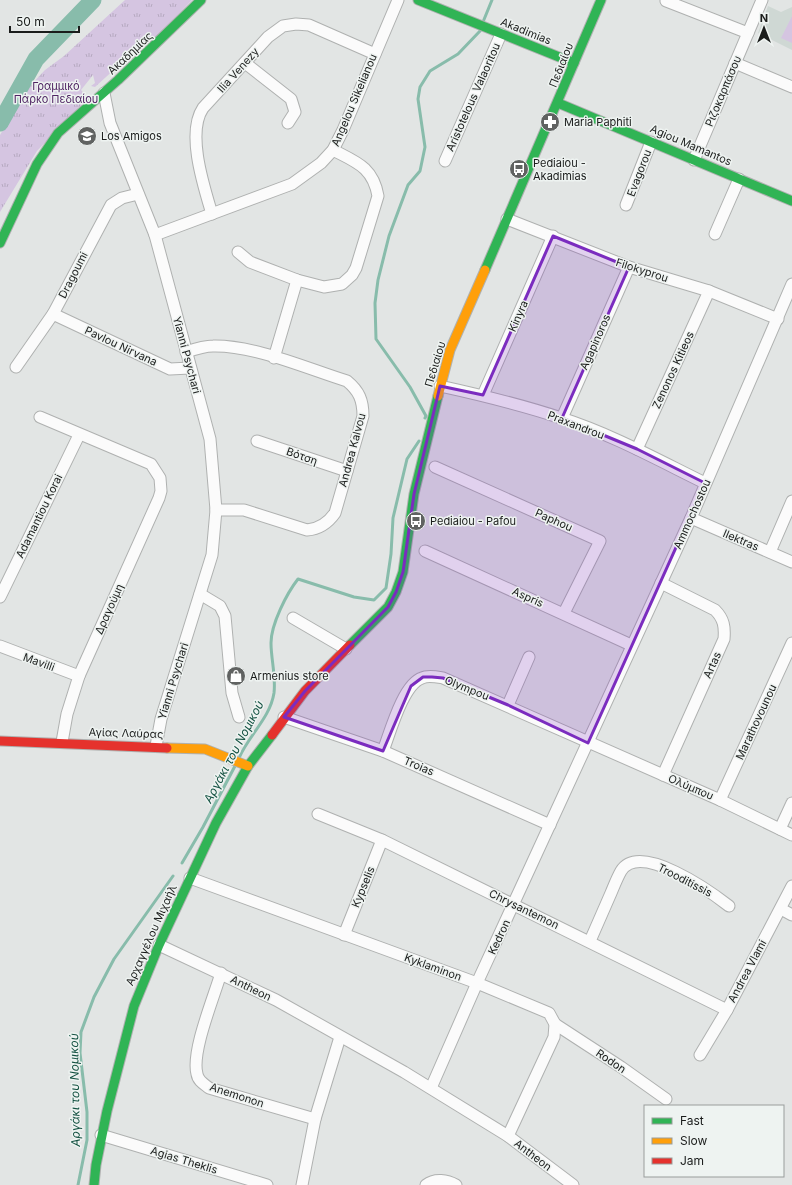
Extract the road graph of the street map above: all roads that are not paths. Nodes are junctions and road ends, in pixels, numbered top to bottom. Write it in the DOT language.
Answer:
graph roads {
  1 [pos="201,0"];
  2 [pos="398,0"];
  3 [pos="418,0"];
  4 [pos="601,0"];
  5 [pos="762,0"];
  6 [pos="666,1"];
  7 [pos="748,33"];
  8 [pos="500,34"];
  9 [pos="375,54"];
  10 [pos="245,63"];
  11 [pos="574,63"];
  12 [pos="735,64"];
  13 [pos="792,87"];
  14 [pos="104,93"];
  15 [pos="558,103"];
  16 [pos="88,105"];
  17 [pos="110,123"];
  18 [pos="288,123"];
  19 [pos="651,142"];
  20 [pos="333,150"];
  21 [pos="694,160"];
  22 [pos="445,161"];
  23 [pos="739,179"];
  24 [pos="138,194"];
  25 [pos="792,201"];
  26 [pos="626,205"];
  27 [pos="212,214"];
  28 [pos="507,219"];
  29 [pos="155,234"];
  30 [pos="716,234"];
  31 [pos="552,236"];
  32 [pos="0,243"];
  33 [pos="238,252"];
  34 [pos="629,267"];
  35 [pos="297,280"];
  36 [pos="792,284"];
  37 [pos="708,291"];
  38 [pos="53,314"];
  39 [pos="778,319"];
  40 [pos="186,352"];
  41 [pos="274,358"];
  42 [pos="16,367"];
  43 [pos="190,368"];
  44 [pos="440,386"];
  45 [pos="483,395"];
  46 [pos="40,417"];
  47 [pos="562,418"];
  48 [pos="79,435"];
  49 [pos="257,440"];
  50 [pos="637,449"];
  51 [pos="435,467"];
  52 [pos="347,472"];
  53 [pos="705,483"];
  54 [pos="792,501"];
  55 [pos="216,510"];
  56 [pos="690,518"];
  57 [pos="425,551"];
  58 [pos="770,552"];
  59 [pos="792,562"];
  60 [pos="661,583"];
  61 [pos="200,594"];
  62 [pos="0,597"];
  63 [pos="564,613"];
  64 [pos="293,618"];
  65 [pos="792,644"];
  66 [pos="631,645"];
  67 [pos="0,646"];
  68 [pos="346,649"];
  69 [pos="529,657"];
  70 [pos="79,676"];
  71 [pos="508,705"];
  72 [pos="239,717"];
  73 [pos="284,717"];
  74 [pos="0,741"];
  75 [pos="62,742"];
  76 [pos="588,743"];
  77 [pos="156,746"];
  78 [pos="383,752"];
  79 [pos="245,765"];
  80 [pos="663,775"];
  81 [pos="720,800"];
  82 [pos="792,803"];
  83 [pos="318,814"];
  84 [pos="550,825"];
  85 [pos="780,829"];
  86 [pos="792,835"];
  87 [pos="382,840"];
  88 [pos="190,878"];
  89 [pos="792,886"];
  90 [pos="514,904"];
  91 [pos="729,906"];
  92 [pos="781,909"];
  93 [pos="792,915"];
  94 [pos="344,935"];
  95 [pos="590,941"];
  96 [pos="159,944"];
  97 [pos="221,973"];
  98 [pos="477,983"];
  99 [pos="727,1010"];
  100 [pos="555,1024"];
  101 [pos="340,1036"];
  102 [pos="700,1055"];
  103 [pos="431,1088"];
  104 [pos="666,1099"];
  105 [pos="315,1119"];
  106 [pos="102,1135"];
  107 [pos="508,1136"];
  108 [pos="94,1185"];
  109 [pos="267,1185"];
  110 [pos="302,1185"];
  111 [pos="426,1185"];
  112 [pos="456,1185"];
  113 [pos="572,1185"];
  1 -- 14 [label="street, Ακαδημίας"];
  2 -- 9 [label="street, Angelou Sikelianou"];
  3 -- 8 [label="street, Akadimias"];
  4 -- 11 [label="street, Πεδιαίου"];
  5 -- 7 [label="street, Ριζοκαρπάσου"];
  6 -- 7 [label="street"];
  7 -- 12 [label="street, Ριζοκαρπάσου"];
  8 -- 11 [label="street, Akadimias"];
  8 -- 22 [label="street, Aristotelous Valaoritou"];
  9 -- 10 [label="street, Ilia Venezy"];
  9 -- 20 [label="street, Angelou Sikelianou"];
  10 -- 18 [label="street"];
  10 -- 27 [label="street, Ilia Venezy"];
  11 -- 15 [label="street, Πεδιαίου"];
  12 -- 13 [label="street"];
  12 -- 21 [label="street, Ριζοκαρπάσου"];
  14 -- 16 [label="street, Ακαδημίας"];
  14 -- 17 [label="street, Yianni Psychari"];
  15 -- 19 [label="street, Agiou Mamantos"];
  15 -- 28 [label="street, Πεδιαίου"];
  16 -- 17 [label="street, Yianni Psychari"];
  16 -- 32 [label="street, Ακαδημίας"];
  17 -- 24 [label="street, Yianni Psychari"];
  19 -- 21 [label="street, Agiou Mamantos"];
  19 -- 26 [label="street, Evagorou"];
  20 -- 27 [label="street, Angelou Sikelianou"];
  20 -- 35 [label="street"];
  21 -- 23 [label="street, Agiou Mamantos"];
  23 -- 25 [label="street, Agiou Mamantos"];
  23 -- 30 [label="street"];
  24 -- 29 [label="street, Yianni Psychari"];
  24 -- 38 [label="street, Dragoumi"];
  27 -- 29 [label="street, Angelou Sikelianou"];
  28 -- 31 [label="street, Filokyprou"];
  28 -- 44 [label="street, Πεδιαίου"];
  29 -- 40 [label="street, Yianni Psychari"];
  31 -- 34 [label="street, Filokyprou"];
  31 -- 45 [label="street, Kinyra"];
  33 -- 35 [label="street"];
  34 -- 37 [label="street, Filokyprou"];
  34 -- 47 [label="street, Agapinoros"];
  35 -- 41 [label="street"];
  36 -- 39 [label="street, Ammochostou"];
  37 -- 39 [label="street, Filokyprou"];
  37 -- 50 [label="street, Zenonos Kitieos"];
  38 -- 42 [label="street, Dragoumi"];
  38 -- 43 [label="street, Pavlou Nirvana"];
  39 -- 53 [label="street, Ammochostou"];
  40 -- 41 [label="street, Andrea Kalvou"];
  40 -- 43 [label="street, Yianni Psychari"];
  41 -- 52 [label="street, Andrea Kalvou"];
  43 -- 55 [label="street, Yianni Psychari"];
  44 -- 45 [label="street, Praxandrou"];
  44 -- 68 [label="street, Πεδιαίου"];
  45 -- 47 [label="street, Praxandrou"];
  46 -- 48 [label="street"];
  47 -- 50 [label="street, Praxandrou"];
  48 -- 62 [label="street, Adamantiou Korai"];
  48 -- 70 [label="street, Δραγούμη"];
  49 -- 52 [label="street, Βότση"];
  50 -- 53 [label="street, Praxandrou"];
  51 -- 63 [label="street, Paphou"];
  52 -- 55 [label="street, Andrea Kalvou"];
  53 -- 56 [label="street, Ammochostou"];
  54 -- 58 [label="street"];
  55 -- 61 [label="street, Yianni Psychari"];
  56 -- 58 [label="street, Ilektras"];
  56 -- 60 [label="street, Ammochostou"];
  57 -- 63 [label="street, Aspris"];
  58 -- 59 [label="street, Ilektras"];
  60 -- 66 [label="street, Ammochostou"];
  60 -- 80 [label="street, Artas"];
  61 -- 72 [label="street"];
  61 -- 77 [label="street, Yianni Psychari"];
  63 -- 66 [label="street, Aspris"];
  64 -- 68 [label="street"];
  65 -- 81 [label="street, Marathovounou"];
  66 -- 76 [label="street, Ammochostou"];
  67 -- 70 [label="street, Mavilli"];
  68 -- 73 [label="street, Πεδιαίου"];
  69 -- 71 [label="street"];
  70 -- 75 [label="street, Δραγούμη"];
  71 -- 76 [label="street, Olympou"];
  71 -- 78 [label="street, Olympou"];
  73 -- 78 [label="street, Troias"];
  73 -- 79 [label="street, Αρχαγγέλου Μιχαήλ"];
  74 -- 75 [label="street, Αγίας Λαύρας"];
  75 -- 77 [label="street, Αγίας Λαύρας"];
  76 -- 80 [label="street, Ολύμπου"];
  76 -- 84 [label="street, Kedron"];
  77 -- 79 [label="street, Αγίας Λαύρας"];
  78 -- 84 [label="street, Troias"];
  79 -- 88 [label="street, Αρχαγγέλου Μιχαήλ"];
  80 -- 81 [label="street, Ολύμπου"];
  81 -- 85 [label="street, Ολύμπου"];
  82 -- 85 [label="street"];
  83 -- 87 [label="street, Chrysantemon"];
  84 -- 90 [label="street, Kedron"];
  85 -- 86 [label="street, Ολύμπου"];
  87 -- 90 [label="street, Chrysantemon"];
  87 -- 94 [label="street, Kypselis"];
  88 -- 94 [label="street, Kyklaminon"];
  88 -- 96 [label="street, Αρχαγγέλου Μιχαήλ"];
  89 -- 92 [label="street, Andrea Vlami"];
  90 -- 95 [label="street, Chrysantemon"];
  90 -- 98 [label="street, Kedron"];
  91 -- 95 [label="street, Trooditissis"];
  92 -- 93 [label="street"];
  92 -- 99 [label="street, Andrea Vlami"];
  94 -- 98 [label="street, Kyklaminon"];
  95 -- 99 [label="street, Chrysantemon"];
  96 -- 97 [label="street, Antheon"];
  96 -- 106 [label="street, Αρχαγγέλου Μιχαήλ"];
  97 -- 101 [label="street, Antheon"];
  97 -- 105 [label="street, Anemonon"];
  98 -- 100 [label="street, Kyklaminon"];
  98 -- 103 [label="street, Kedron"];
  99 -- 102 [label="street, Andrea Vlami"];
  100 -- 104 [label="street, Rodon"];
  100 -- 107 [label="street"];
  101 -- 103 [label="street, Antheon"];
  101 -- 105 [label="street"];
  103 -- 107 [label="street, Antheon"];
  105 -- 110 [label="street"];
  106 -- 108 [label="street, Αρχαγγέλου Μιχαήλ"];
  106 -- 109 [label="street, Agias Theklis"];
  107 -- 113 [label="street, Antheon"];
  111 -- 112 [label="street"];
}
